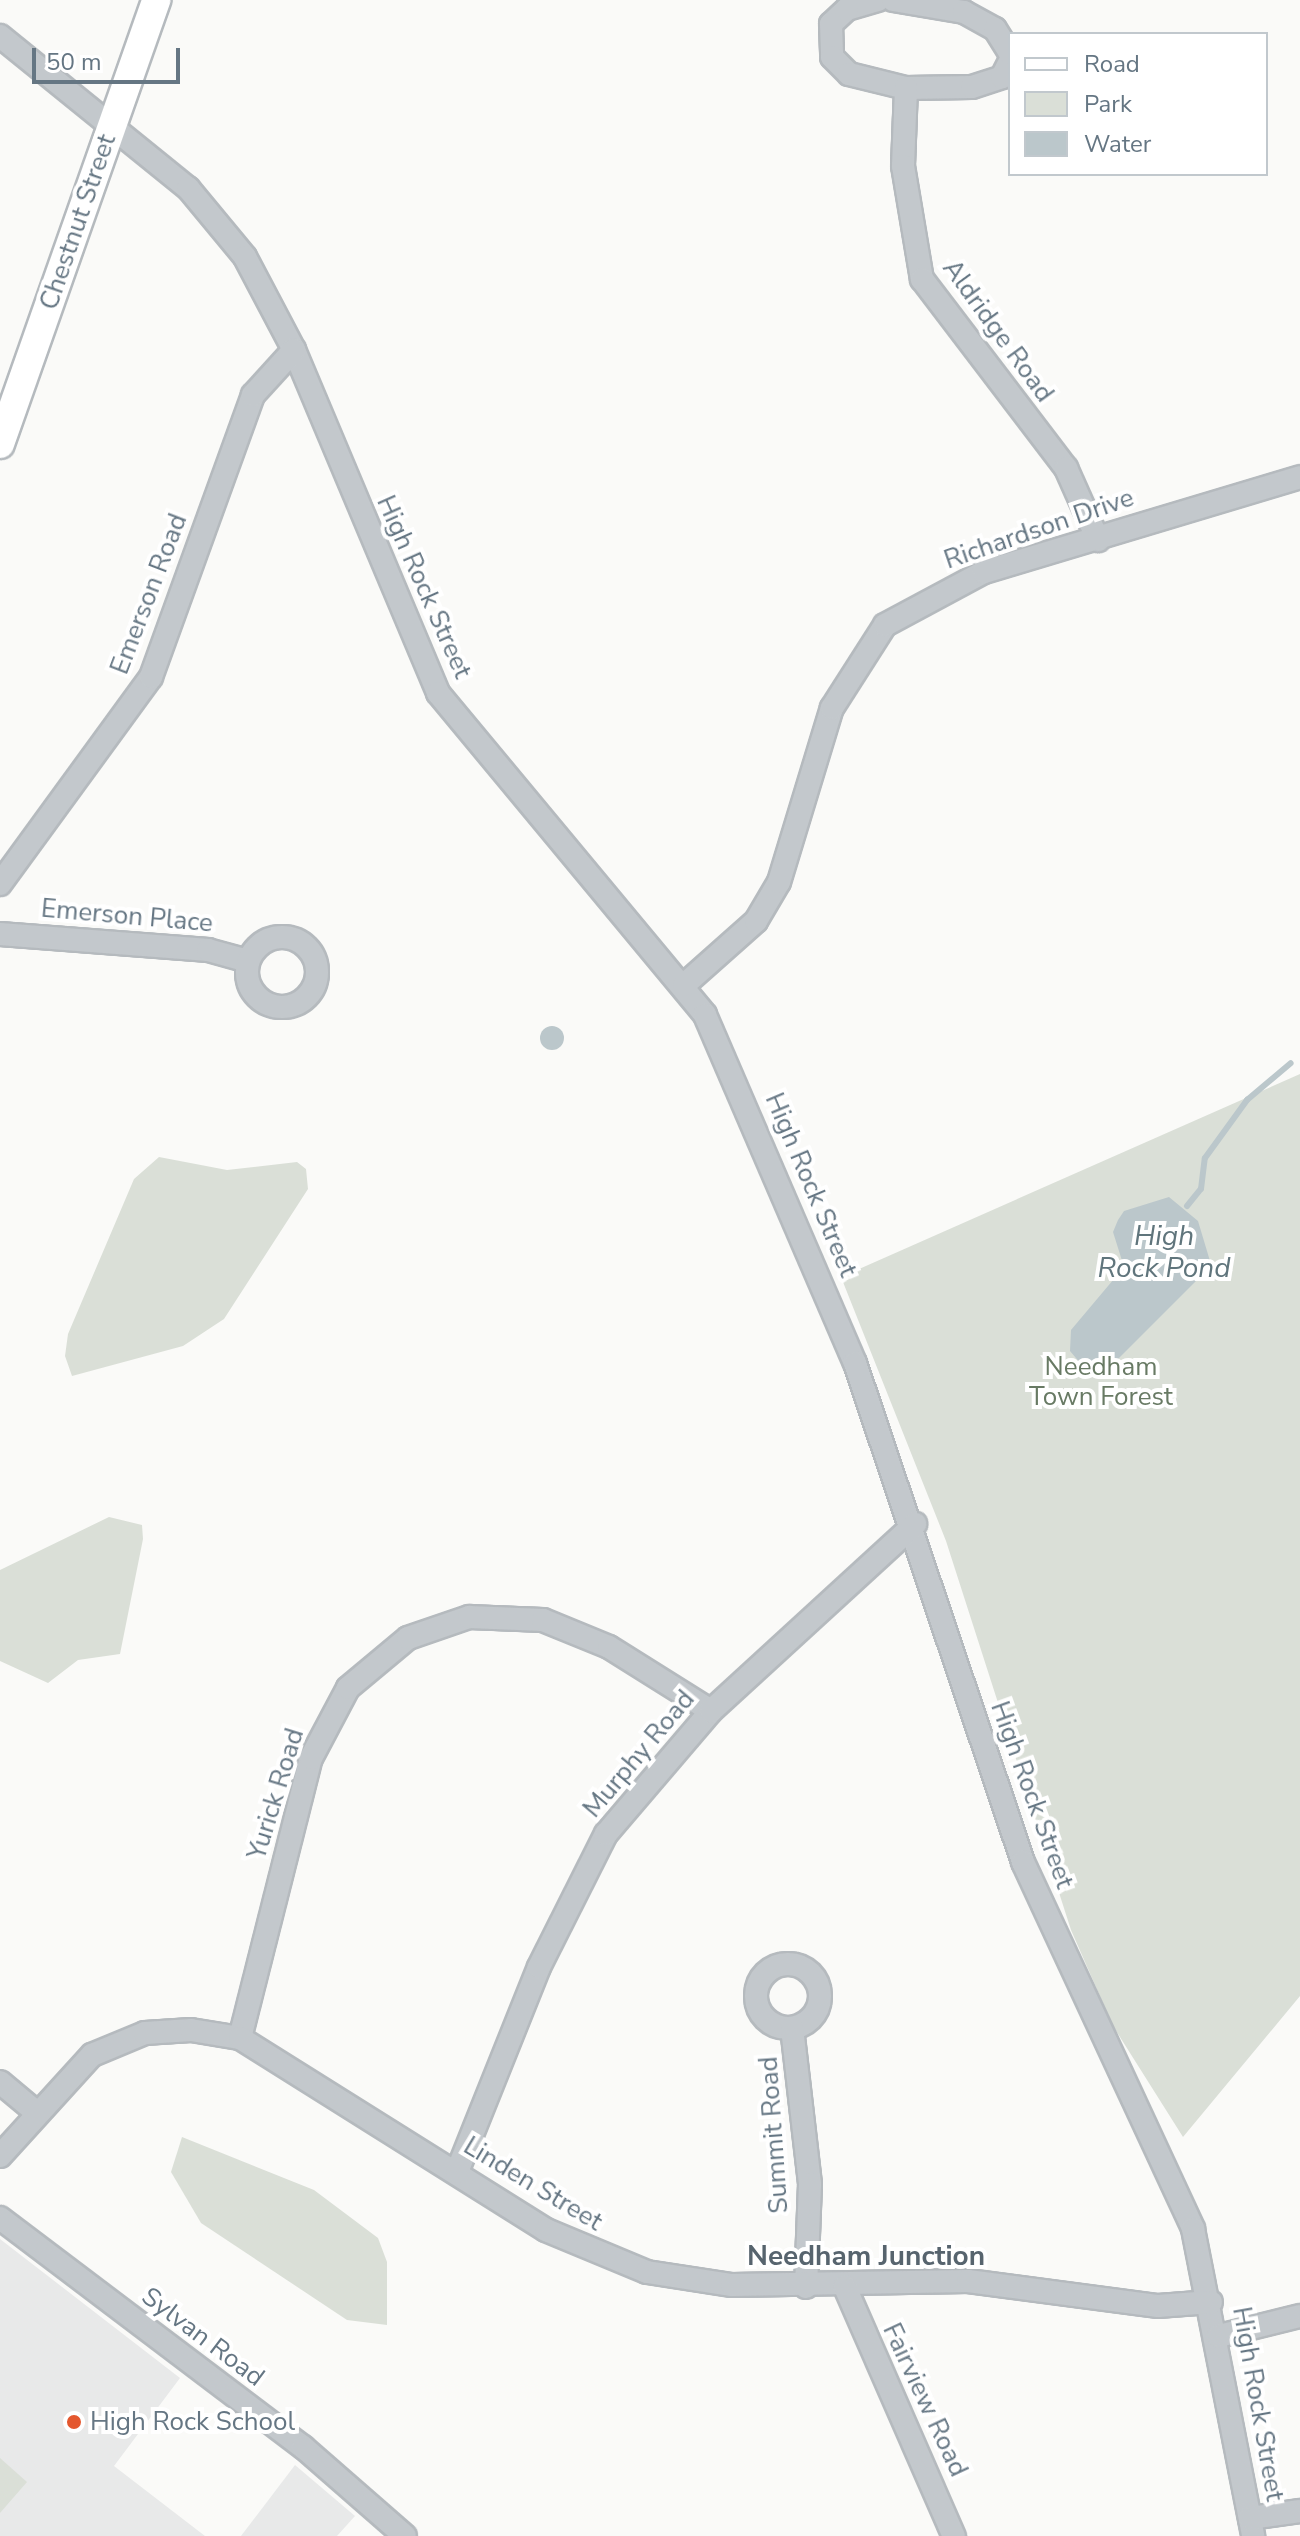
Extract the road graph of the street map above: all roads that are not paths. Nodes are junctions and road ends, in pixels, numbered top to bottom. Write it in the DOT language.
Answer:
graph roads {
  1 [pos="156,0"];
  2 [pos="878,0"];
  3 [pos="893,0"];
  4 [pos="0,36"];
  5 [pos="1008,50"];
  6 [pos="1008,63"];
  7 [pos="906,88"];
  8 [pos="112,125"];
  9 [pos="294,350"];
  10 [pos="8,396"];
  11 [pos="0,444"];
  12 [pos="1300,477"];
  13 [pos="1098,540"];
  14 [pos="0,884"];
  15 [pos="0,934"];
  16 [pos="248,961"];
  17 [pos="684,985"];
  18 [pos="915,1524"];
  19 [pos="711,1711"];
  20 [pos="792,2028"];
  21 [pos="240,2038"];
  22 [pos="0,2082"];
  23 [pos="36,2112"];
  24 [pos="0,2156"];
  25 [pos="457,2172"];
  26 [pos="0,2218"];
  27 [pos="806,2287"];
  28 [pos="845,2287"];
  29 [pos="1211,2302"];
  30 [pos="1300,2316"];
  31 [pos="1219,2336"];
  32 [pos="1300,2511"];
  33 [pos="1251,2527"];
  34 [pos="405,2536"];
  35 [pos="954,2536"];
  1 -- 8 [label="main road, Chestnut Street"];
  2 -- 7 [label="street"];
  3 -- 5 [label="street"];
  4 -- 8 [label="street, High Rock Street"];
  6 -- 7 [label="street"];
  7 -- 13 [label="street, Aldridge Road"];
  8 -- 9 [label="street, High Rock Street"];
  8 -- 10 [label="main road, Chestnut Street"];
  9 -- 14 [label="street, Emerson Road"];
  9 -- 17 [label="street, High Rock Street"];
  10 -- 11 [label="main road, Chestnut Street"];
  12 -- 13 [label="street, Richardson Drive"];
  13 -- 17 [label="street, Richardson Drive"];
  15 -- 16 [label="street, Emerson Place"];
  17 -- 18 [label="street, High Rock Street"];
  18 -- 19 [label="street, Murphy Road"];
  18 -- 29 [label="street, High Rock Street"];
  19 -- 21 [label="street, Yurick Road"];
  19 -- 25 [label="street, Murphy Road"];
  20 -- 27 [label="street, Summit Road"];
  21 -- 23 [label="street, Linden Street"];
  21 -- 25 [label="street, Linden Street"];
  22 -- 23 [label="street"];
  23 -- 24 [label="street, Linden Street"];
  25 -- 27 [label="street, Linden Street"];
  26 -- 34 [label="street, Sylvan Road"];
  27 -- 28 [label="street, Linden Street"];
  28 -- 29 [label="street, Linden Street"];
  28 -- 35 [label="street, Fairview Road"];
  29 -- 31 [label="street, High Rock Street"];
  30 -- 31 [label="street"];
  31 -- 33 [label="street, High Rock Street"];
  32 -- 33 [label="street"];
}
